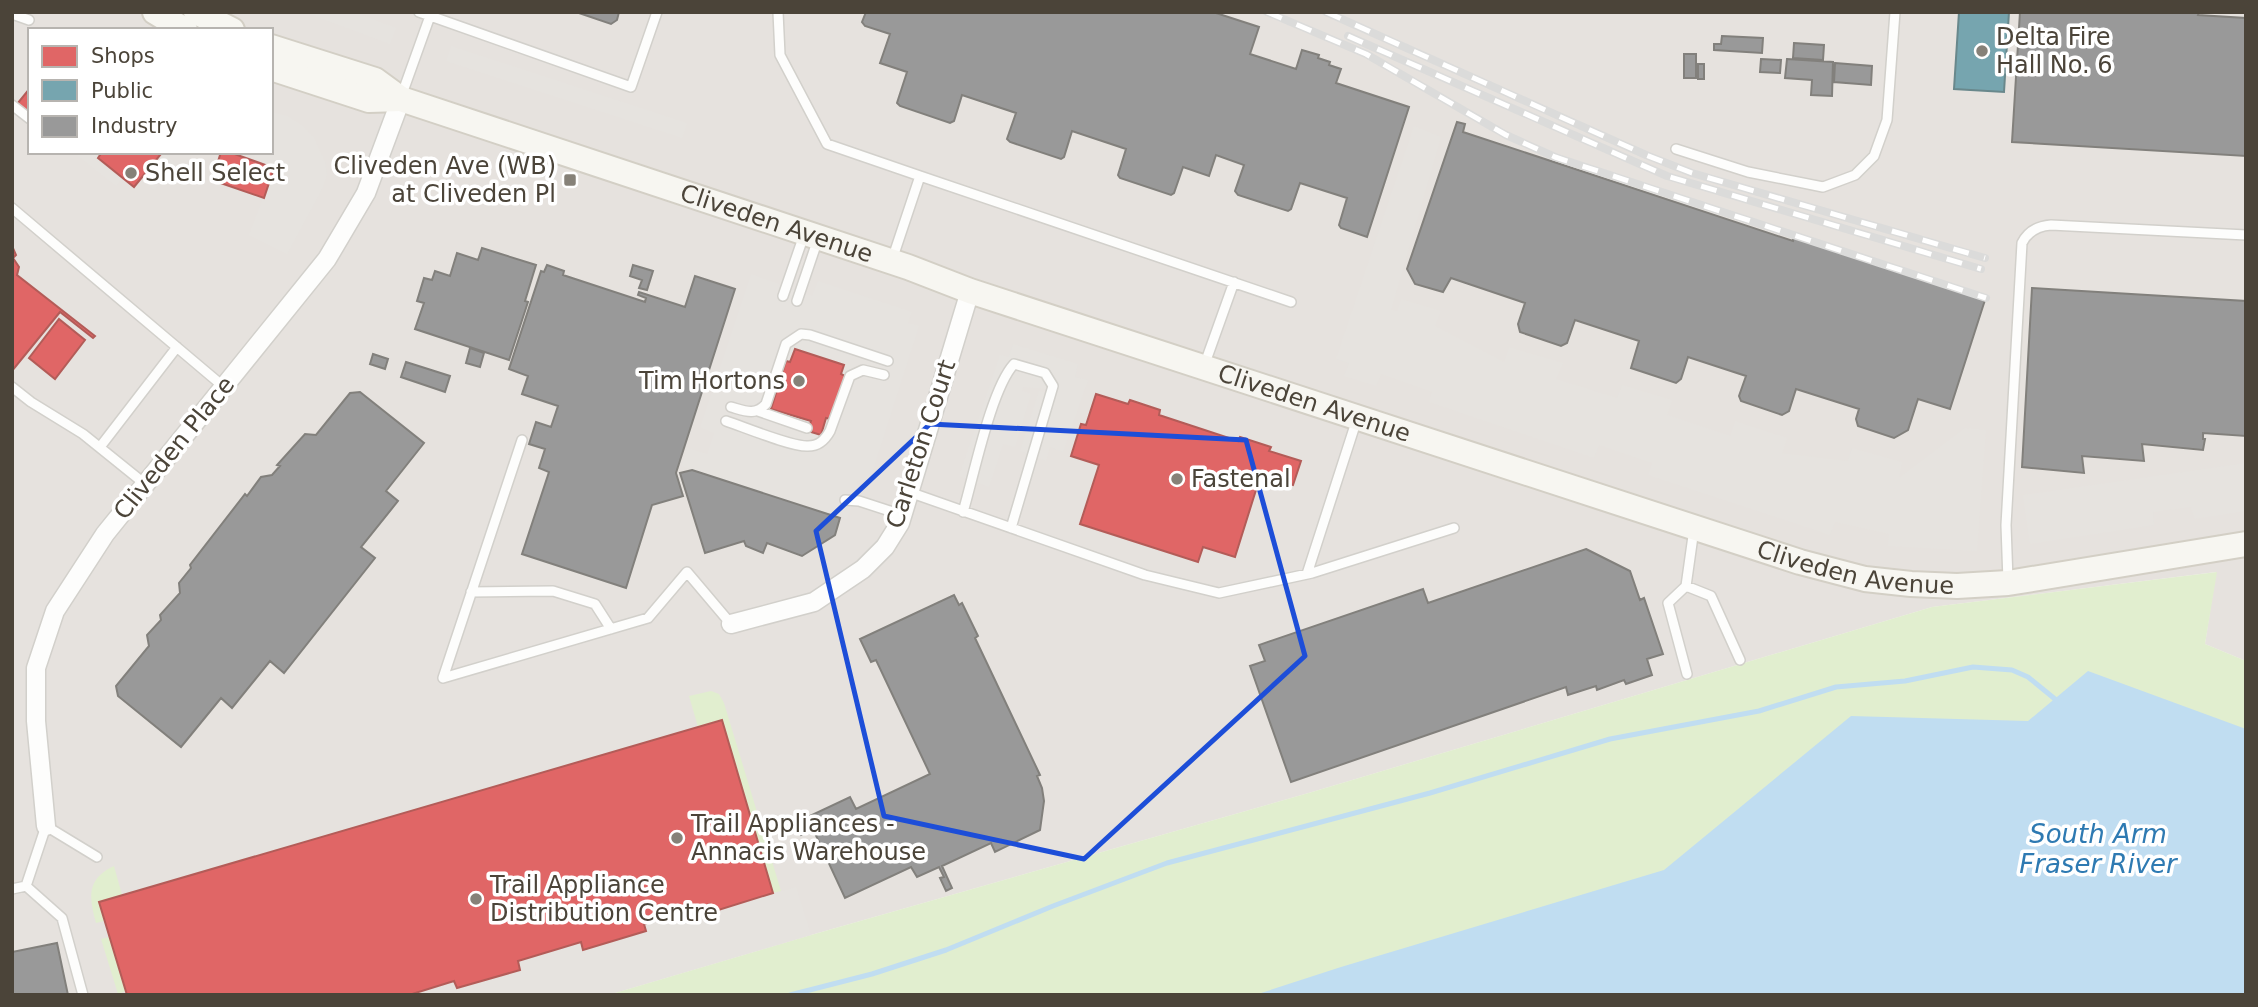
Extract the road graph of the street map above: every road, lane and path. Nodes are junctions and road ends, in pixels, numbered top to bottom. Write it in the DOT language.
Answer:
graph roads {
  1 [pos="155,12"];
  2 [pos="419,12"];
  3 [pos="657,12"];
  4 [pos="778,12"];
  5 [pos="1895,12"];
  6 [pos="14,15"];
  7 [pos="430,16"];
  8 [pos="205,18"];
  9 [pos="29,20"];
  10 [pos="182,28"];
  11 [pos="228,28"];
  12 [pos="273,48"];
  13 [pos="273,69"];
  14 [pos="401,99"];
  15 [pos="12,105"];
  16 [pos="28,117"];
  17 [pos="1676,149"];
  18 [pos="920,176"];
  19 [pos="12,208"];
  20 [pos="2246,235"];
  21 [pos="811,236"];
  22 [pos="891,262"];
  23 [pos="1234,282"];
  24 [pos="970,291"];
  25 [pos="783,296"];
  26 [pos="797,300"];
  27 [pos="1291,302"];
  28 [pos="177,347"];
  29 [pos="888,362"];
  30 [pos="1203,367"];
  31 [pos="884,375"];
  32 [pos="12,387"];
  33 [pos="224,387"];
  34 [pos="731,407"];
  35 [pos="758,411"];
  36 [pos="1357,418"];
  37 [pos="726,421"];
  38 [pos="807,428"];
  39 [pos="522,440"];
  40 [pos="100,447"];
  41 [pos="145,484"];
  42 [pos="909,492"];
  43 [pos="845,500"];
  44 [pos="963,512"];
  45 [pos="902,515"];
  46 [pos="1694,527"];
  47 [pos="1012,528"];
  48 [pos="1454,528"];
  49 [pos="2246,544"];
  50 [pos="1307,574"];
  51 [pos="2008,583"];
  52 [pos="1686,586"];
  53 [pos="471,592"];
  54 [pos="732,624"];
  55 [pos="611,629"];
  56 [pos="1740,660"];
  57 [pos="1687,674"];
  58 [pos="46,826"];
  59 [pos="97,856"];
  60 [pos="26,886"];
  61 [pos="12,889"];
  62 [pos="83,995"];
  1 -- 10 [label="street"];
  2 -- 7 [label="lane"];
  3 -- 7 [label="lane"];
  4 -- 18 [label="lane"];
  5 -- 17 [label="lane"];
  6 -- 9 [label="lane"];
  7 -- 14 [label="lane"];
  8 -- 11 [label="street"];
  12 -- 14 [label="street, Cliveden Avenue"];
  13 -- 14 [label="street, Cliveden Avenue"];
  14 -- 21 [label="street, Cliveden Avenue"];
  14 -- 33 [label="street, Cliveden Place"];
  15 -- 16 [label="lane"];
  18 -- 22 [label="lane"];
  18 -- 23 [label="lane"];
  19 -- 28 [label="lane"];
  20 -- 51 [label="lane"];
  21 -- 22 [label="street, Cliveden Avenue"];
  21 -- 25 [label="lane"];
  21 -- 26 [label="lane"];
  22 -- 24 [label="street, Cliveden Avenue"];
  23 -- 27 [label="lane"];
  23 -- 30 [label="lane"];
  24 -- 30 [label="street, Cliveden Avenue"];
  24 -- 42 [label="street, Carleton Court"];
  28 -- 33 [label="lane"];
  28 -- 40 [label="lane"];
  29 -- 35 [label="lane"];
  30 -- 36 [label="street, Cliveden Avenue"];
  31 -- 37 [label="lane"];
  32 -- 40 [label="lane"];
  33 -- 41 [label="street, Cliveden Place"];
  34 -- 35 [label="lane"];
  35 -- 38 [label="lane"];
  36 -- 46 [label="street, Cliveden Avenue"];
  36 -- 50 [label="lane"];
  39 -- 53 [label="lane"];
  40 -- 41 [label="lane"];
  41 -- 58 [label="street, Cliveden Place"];
  42 -- 44 [label="lane"];
  42 -- 45 [label="street, Carleton Court"];
  43 -- 45 [label="lane"];
  44 -- 47 [label="lane"];
  44 -- 47 [label="lane"];
  45 -- 54 [label="street, Carleton Court"];
  46 -- 51 [label="street, Cliveden Avenue"];
  46 -- 52 [label="lane"];
  47 -- 50 [label="lane"];
  48 -- 50 [label="lane"];
  49 -- 51 [label="street, Cliveden Avenue"];
  52 -- 56 [label="lane"];
  52 -- 57 [label="lane"];
  53 -- 55 [label="lane"];
  53 -- 55 [label="lane"];
  54 -- 55 [label="lane"];
  58 -- 59 [label="lane"];
  58 -- 60 [label="lane"];
  60 -- 61 [label="lane"];
  60 -- 62 [label="lane"];
}
